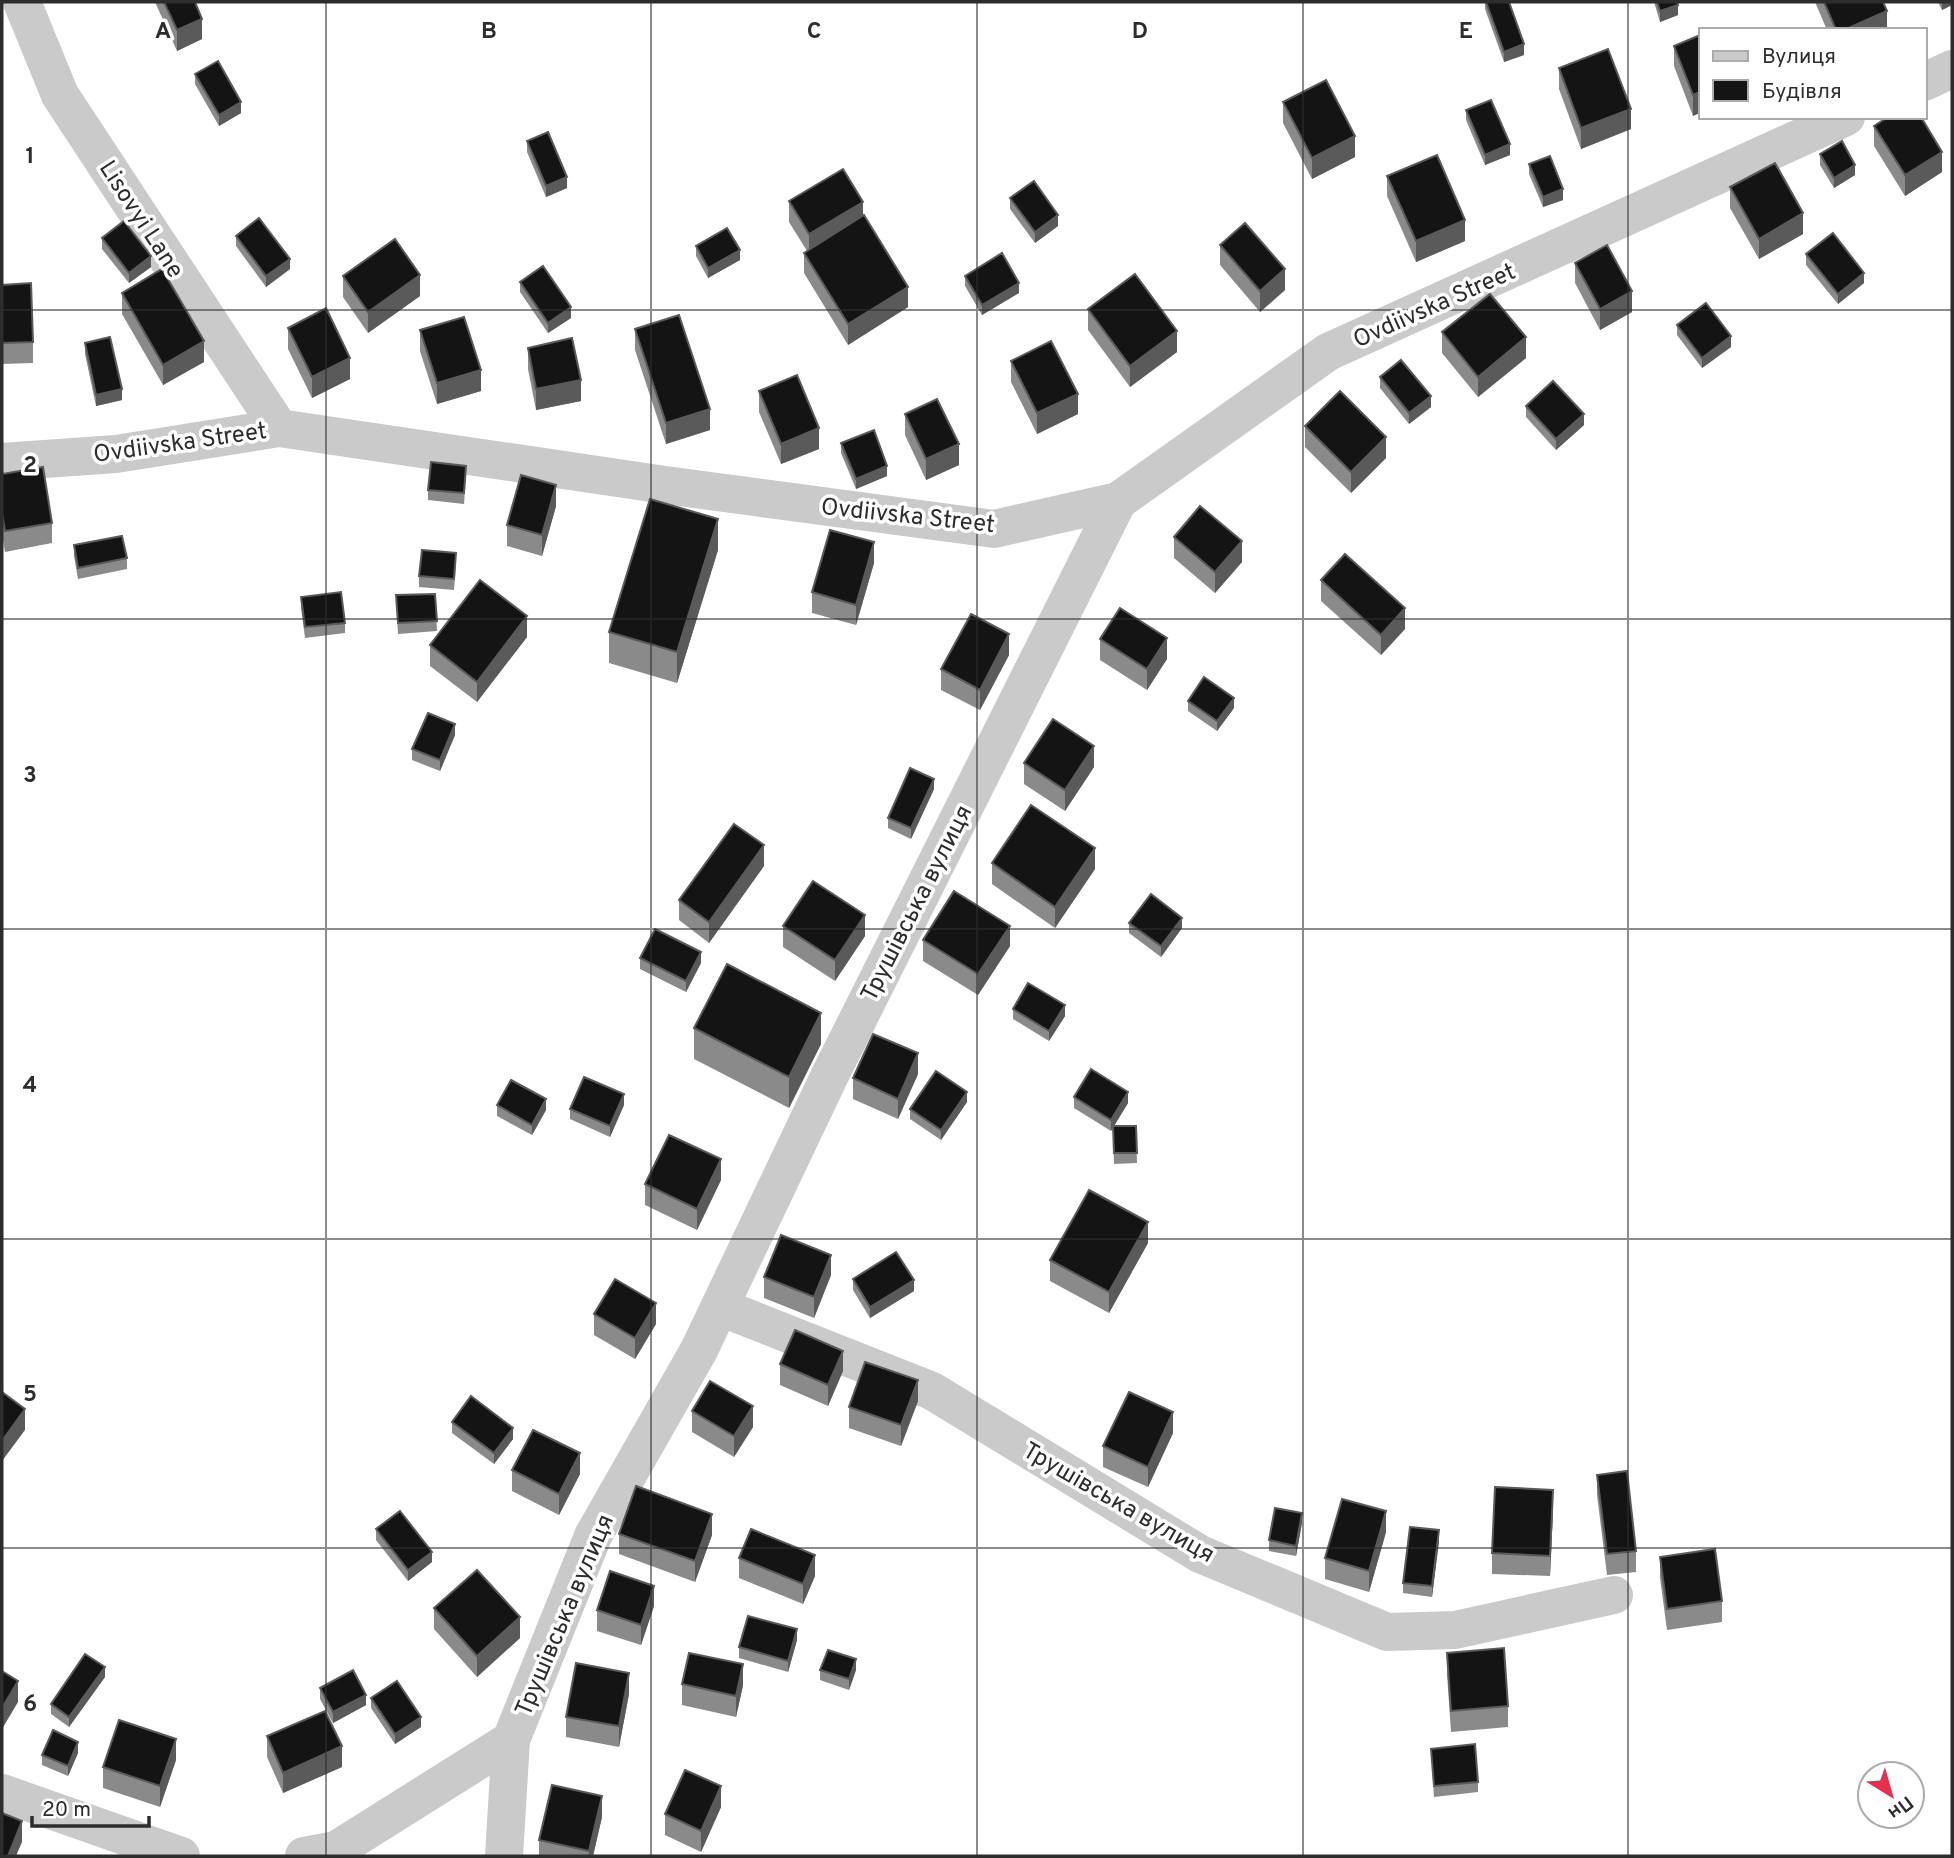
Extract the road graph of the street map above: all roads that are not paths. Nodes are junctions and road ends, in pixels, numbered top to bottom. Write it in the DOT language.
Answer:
graph roads {
  1 [pos="22,2"];
  2 [pos="1952,69"];
  3 [pos="1926,81"];
  4 [pos="1842,119"];
  5 [pos="279,428"];
  6 [pos="2,462"];
  7 [pos="1118,501"];
  8 [pos="720,1307"];
  9 [pos="1614,1595"];
  10 [pos="511,1740"];
  11 [pos="2,1793"];
  12 [pos="181,1856"];
  13 [pos="304,1856"];
  14 [pos="504,1856"];
  1 -- 5 [label="street, Lisovyi Lane"];
  2 -- 3 [label="street"];
  4 -- 7 [label="street, Ovdiivska Street"];
  5 -- 6 [label="street, Ovdiivska Street"];
  5 -- 7 [label="street, Ovdiivska Street"];
  7 -- 8 [label="street, Трушівська вулиця"];
  8 -- 9 [label="street, Трушівська вулиця"];
  8 -- 10 [label="street, Трушівська вулиця"];
  10 -- 13 [label="street, Трушівська вулиця"];
  10 -- 14 [label="street, Трушівська вулиця"];
  11 -- 12 [label="street"];
}
